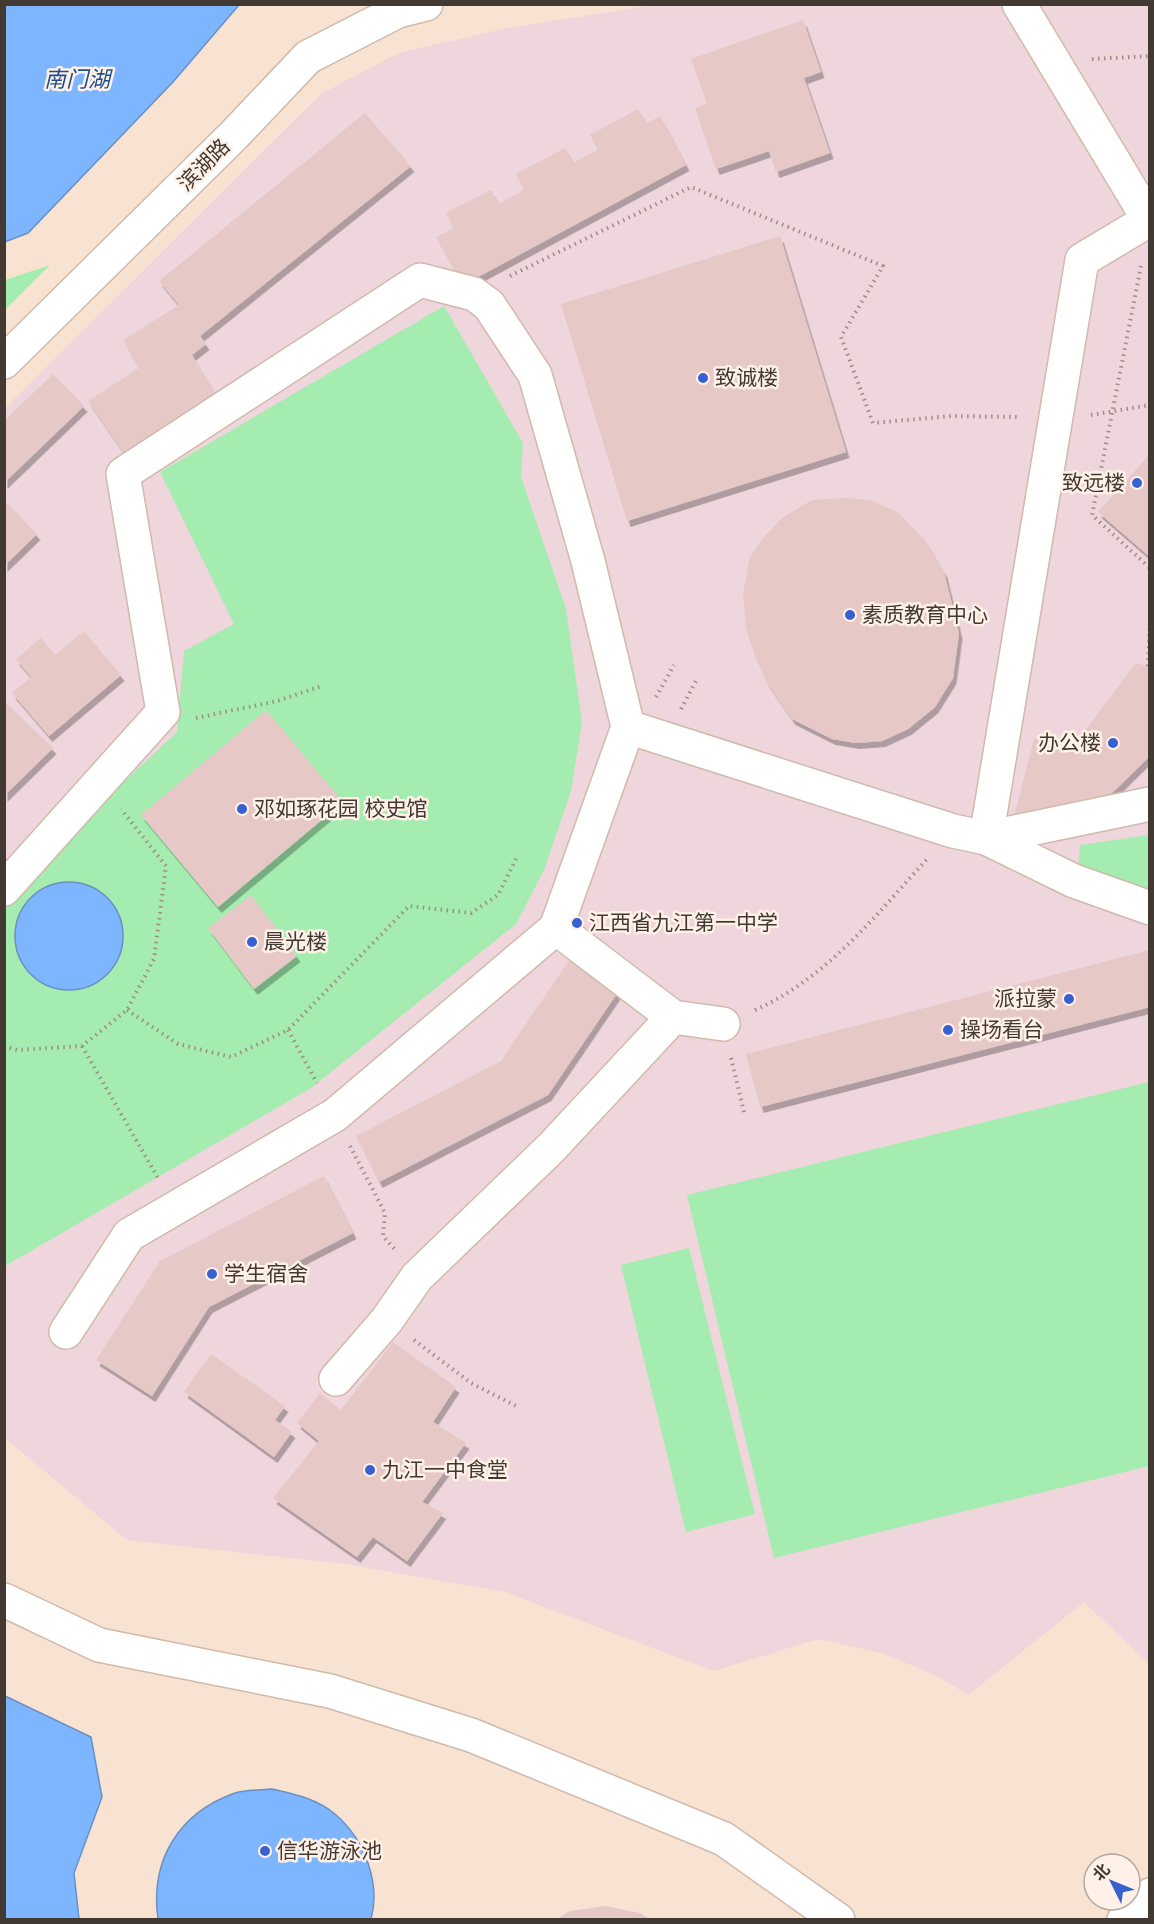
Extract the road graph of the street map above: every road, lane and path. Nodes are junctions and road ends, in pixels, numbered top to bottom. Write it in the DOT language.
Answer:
graph roads {
  1 [pos="426,4"];
  2 [pos="1019,4"];
  3 [pos="1149,56"];
  4 [pos="1053,61"];
  5 [pos="1149,220"];
  6 [pos="474,294"];
  7 [pos="4,362"];
  8 [pos="1149,405"];
  9 [pos="1113,413"];
  10 [pos="1058,418"];
  11 [pos="1149,568"];
  12 [pos="1149,621"];
  13 [pos="674,665"];
  14 [pos="1148,666"];
  15 [pos="322,686"];
  16 [pos="163,712"];
  17 [pos="640,716"];
  18 [pos="100,782"];
  19 [pos="1149,804"];
  20 [pos="953,831"];
  21 [pos="986,838"];
  22 [pos="518,855"];
  23 [pos="4,889"];
  24 [pos="1149,908"];
  25 [pos="556,928"];
  26 [pos="127,1010"];
  27 [pos="673,1017"];
  28 [pos="723,1024"];
  29 [pos="288,1030"];
  30 [pos="4,1046"];
  31 [pos="82,1046"];
  32 [pos="744,1112"];
  33 [pos="334,1115"];
  34 [pos="176,1208"];
  35 [pos="417,1277"];
  36 [pos="387,1320"];
  37 [pos="66,1332"];
  38 [pos="336,1379"];
  39 [pos="518,1407"];
  40 [pos="4,1600"];
  41 [pos="1149,1895"];
  42 [pos="838,1920"];
  43 [pos="1124,1920"];
  1 -- 7 [label="street, 滨湖路"];
  2 -- 4 [label="street"];
  3 -- 4 [label="path"];
  4 -- 5 [label="street"];
  5 -- 9 [label="path"];
  5 -- 10 [label="street"];
  6 -- 10 [label="path"];
  6 -- 16 [label="street"];
  6 -- 17 [label="street"];
  8 -- 9 [label="path"];
  9 -- 10 [label="path"];
  9 -- 11 [label="path"];
  10 -- 21 [label="street"];
  12 -- 14 [label="path"];
  13 -- 17 [label="path"];
  15 -- 16 [label="path"];
  16 -- 18 [label="street"];
  17 -- 20 [label="street"];
  17 -- 25 [label="street"];
  18 -- 23 [label="street"];
  18 -- 26 [label="path"];
  19 -- 21 [label="street"];
  20 -- 21 [label="street"];
  20 -- 28 [label="path"];
  21 -- 24 [label="street"];
  22 -- 29 [label="path"];
  25 -- 27 [label="street"];
  25 -- 33 [label="street"];
  26 -- 29 [label="path"];
  26 -- 31 [label="path"];
  27 -- 28 [label="street"];
  27 -- 35 [label="street"];
  28 -- 32 [label="path"];
  29 -- 33 [label="path"];
  30 -- 31 [label="path"];
  31 -- 34 [label="path"];
  33 -- 34 [label="street"];
  33 -- 35 [label="path"];
  34 -- 37 [label="street"];
  35 -- 36 [label="street"];
  36 -- 38 [label="street"];
  36 -- 39 [label="path"];
  40 -- 42 [label="street"];
  41 -- 43 [label="street"];
}
